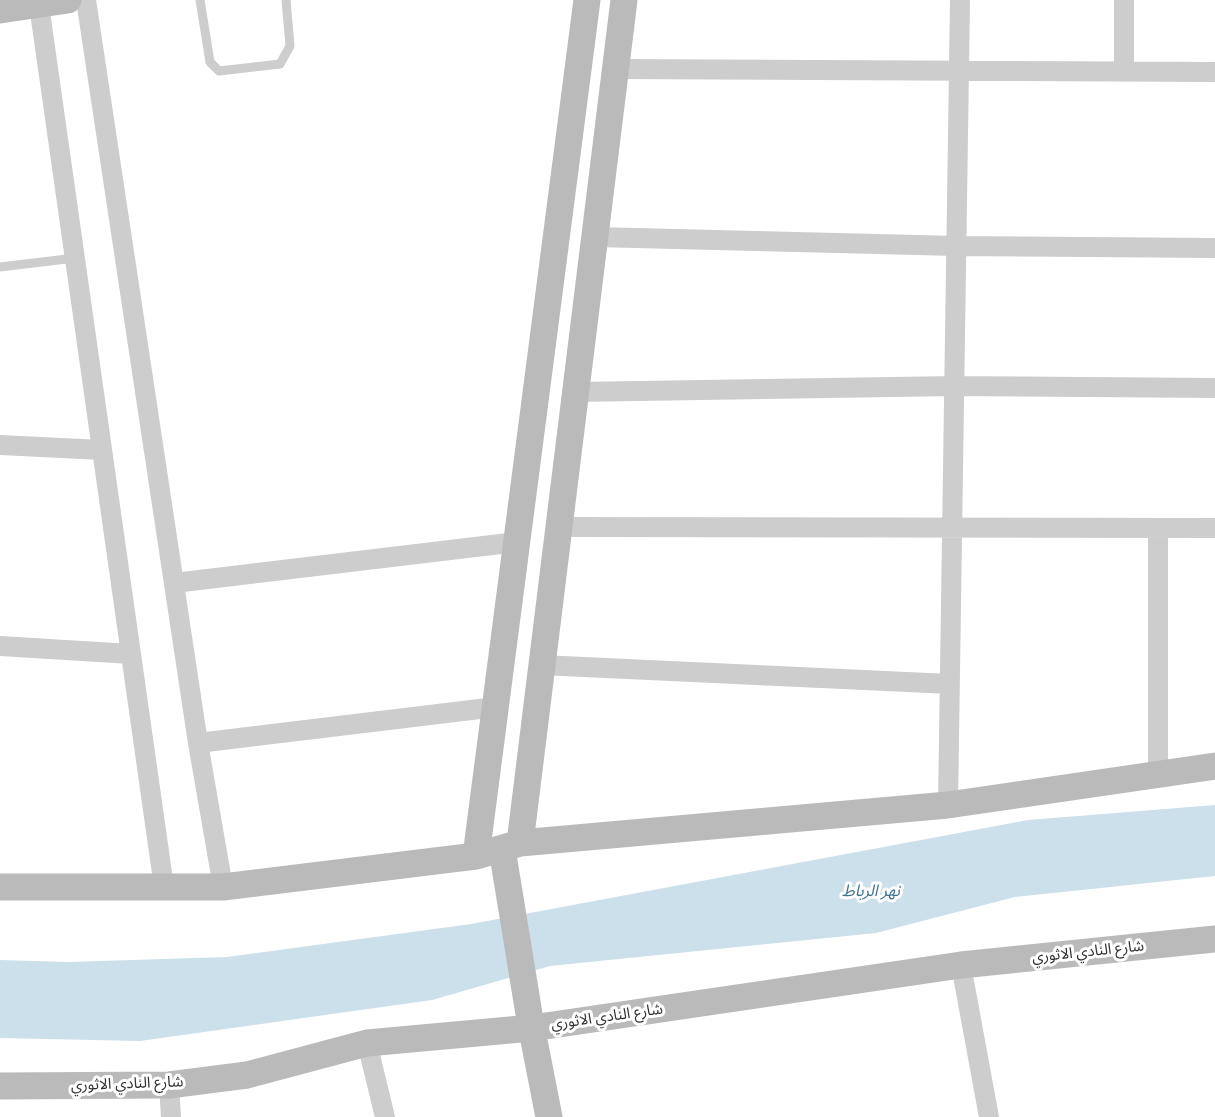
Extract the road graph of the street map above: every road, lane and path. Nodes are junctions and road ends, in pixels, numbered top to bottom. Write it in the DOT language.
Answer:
graph roads {
  1 [pos="68,0"];
  2 [pos="86,0"];
  3 [pos="200,0"];
  4 [pos="286,0"];
  5 [pos="587,0"];
  6 [pos="624,0"];
  7 [pos="960,0"];
  8 [pos="1124,0"];
  9 [pos="39,4"];
  10 [pos="0,10"];
  11 [pos="615,69"];
  12 [pos="959,70"];
  13 [pos="1124,72"];
  14 [pos="1215,72"];
  15 [pos="560,208"];
  16 [pos="596,224"];
  17 [pos="957,246"];
  18 [pos="1215,248"];
  19 [pos="75,258"];
  20 [pos="0,267"];
  21 [pos="955,386"];
  22 [pos="1215,388"];
  23 [pos="575,392"];
  24 [pos="0,445"];
  25 [pos="102,450"];
  26 [pos="559,527"];
  27 [pos="952,527"];
  28 [pos="1158,528"];
  29 [pos="1215,528"];
  30 [pos="517,542"];
  31 [pos="174,583"];
  32 [pos="0,646"];
  33 [pos="131,654"];
  34 [pos="542,665"];
  35 [pos="950,684"];
  36 [pos="496,707"];
  37 [pos="198,742"];
  38 [pos="1215,766"];
  39 [pos="1158,773"];
  40 [pos="948,805"];
  41 [pos="511,846"];
  42 [pos="476,856"];
  43 [pos="0,887"];
  44 [pos="223,887"];
  45 [pos="164,888"];
  46 [pos="1215,939"];
  47 [pos="961,965"];
  48 [pos="531,1024"];
  49 [pos="367,1043"];
  50 [pos="169,1085"];
  51 [pos="0,1086"];
  52 [pos="171,1117"];
  53 [pos="385,1117"];
  54 [pos="549,1117"];
  55 [pos="989,1117"];
  1 -- 9 [label="street"];
  2 -- 31 [label="street"];
  3 -- 4 [label="lane"];
  5 -- 15 [label="street"];
  6 -- 11 [label="street"];
  7 -- 12 [label="street"];
  8 -- 13 [label="street"];
  9 -- 10 [label="street"];
  9 -- 19 [label="street"];
  11 -- 12 [label="street"];
  11 -- 16 [label="street"];
  12 -- 13 [label="street"];
  12 -- 17 [label="street"];
  13 -- 14 [label="street"];
  15 -- 16 [label="street"];
  15 -- 30 [label="street"];
  16 -- 17 [label="street"];
  16 -- 23 [label="street"];
  17 -- 18 [label="street"];
  17 -- 21 [label="street"];
  19 -- 20 [label="lane"];
  19 -- 25 [label="street"];
  21 -- 22 [label="street"];
  21 -- 23 [label="street"];
  21 -- 27 [label="street"];
  23 -- 26 [label="street"];
  24 -- 25 [label="street"];
  25 -- 33 [label="street"];
  26 -- 27 [label="street"];
  26 -- 34 [label="street"];
  27 -- 28 [label="street"];
  27 -- 35 [label="street"];
  28 -- 29 [label="street"];
  28 -- 39 [label="street"];
  30 -- 31 [label="street"];
  30 -- 36 [label="street"];
  31 -- 37 [label="street"];
  32 -- 33 [label="street"];
  33 -- 45 [label="street"];
  34 -- 35 [label="street"];
  34 -- 41 [label="street"];
  35 -- 40 [label="street"];
  36 -- 37 [label="street"];
  36 -- 42 [label="street"];
  37 -- 44 [label="street"];
  38 -- 39 [label="street"];
  39 -- 40 [label="street"];
  40 -- 41 [label="street"];
  41 -- 42 [label="street"];
  41 -- 48 [label="street"];
  42 -- 44 [label="street"];
  43 -- 45 [label="street"];
  44 -- 45 [label="street"];
  46 -- 47 [label="street, شارع النادي الاثوري"];
  47 -- 48 [label="street, شارع النادي الاثوري"];
  47 -- 55 [label="street"];
  48 -- 49 [label="street, شارع النادي الاثوري"];
  48 -- 54 [label="street"];
  49 -- 50 [label="street, شارع النادي الاثوري"];
  49 -- 53 [label="street"];
  50 -- 51 [label="street, شارع النادي الاثوري"];
  50 -- 52 [label="street"];
}
